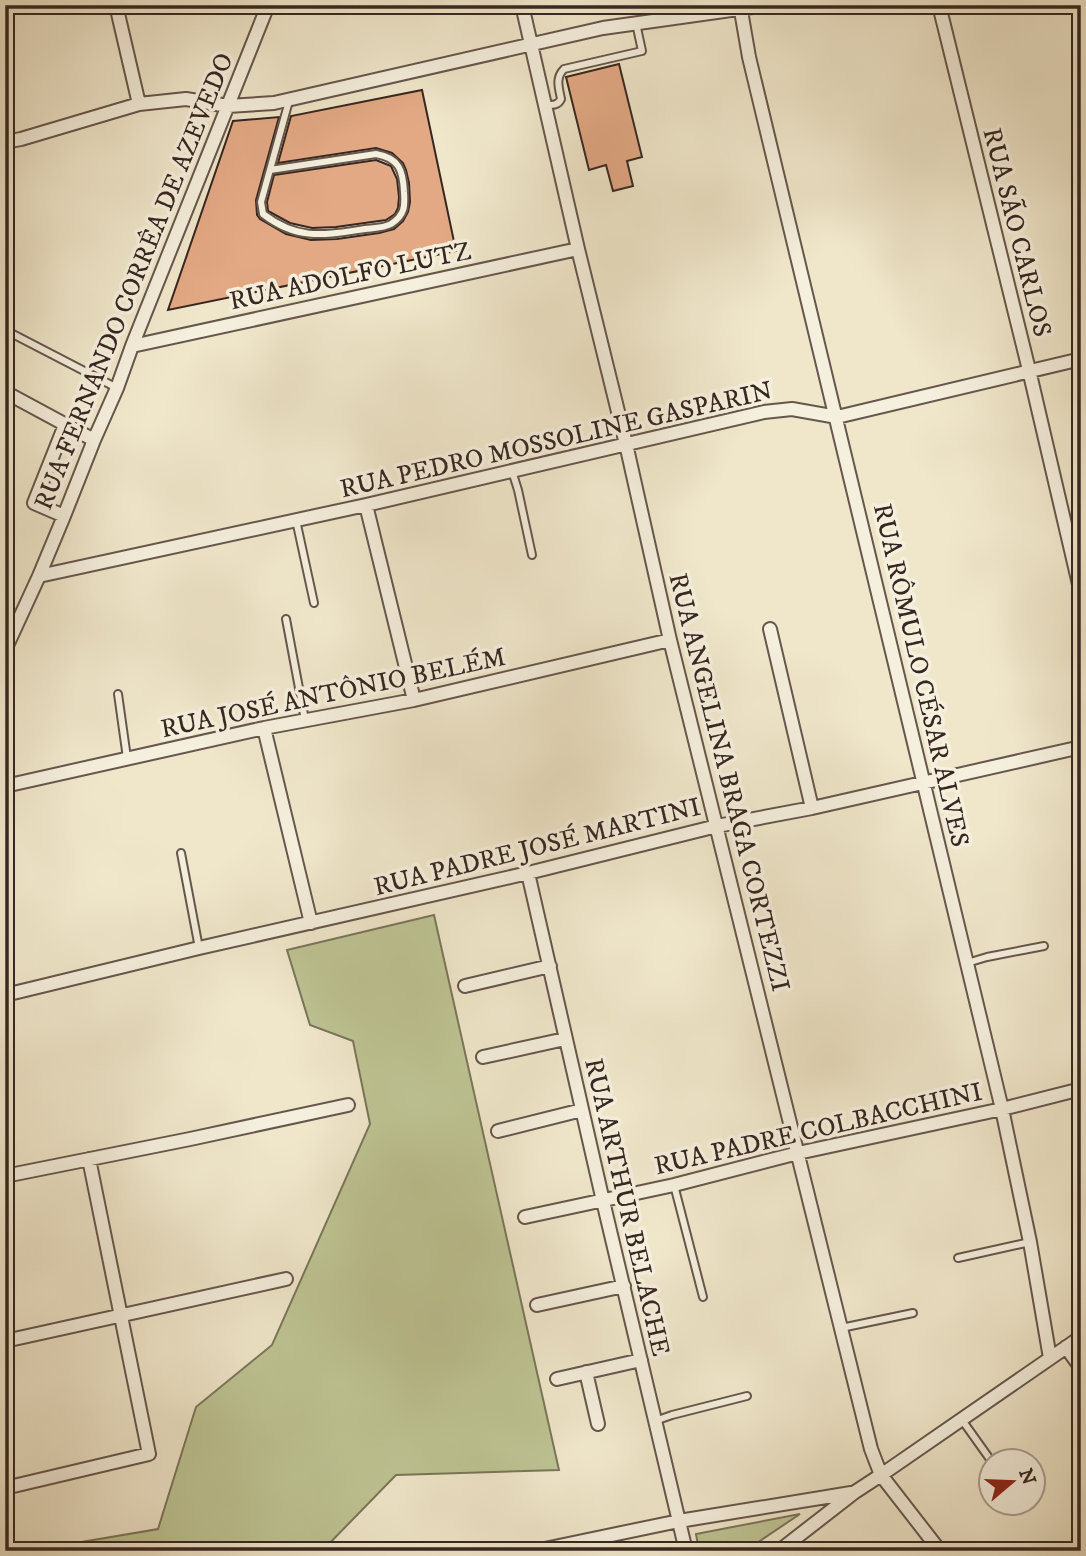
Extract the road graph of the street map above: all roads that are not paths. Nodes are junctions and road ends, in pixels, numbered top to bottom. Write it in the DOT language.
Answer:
graph roads {
  1 [pos="116,5"];
  2 [pos="268,5"];
  3 [pos="522,5"];
  4 [pos="767,5"];
  5 [pos="939,5"];
  6 [pos="741,7"];
  7 [pos="636,23"];
  8 [pos="531,45"];
  9 [pos="289,100"];
  10 [pos="139,104"];
  11 [pos="544,105"];
  12 [pos="228,106"];
  13 [pos="5,142"];
  14 [pos="270,170"];
  15 [pos="578,249"];
  16 [pos="5,330"];
  17 [pos="132,346"];
  18 [pos="1081,359"];
  19 [pos="1029,370"];
  20 [pos="117,388"];
  21 [pos="5,392"];
  22 [pos="837,417"];
  23 [pos="65,425"];
  24 [pos="94,440"];
  25 [pos="626,444"];
  26 [pos="512,471"];
  27 [pos="366,505"];
  28 [pos="65,516"];
  29 [pos="296,520"];
  30 [pos="532,555"];
  31 [pos="40,576"];
  32 [pos="1081,593"];
  33 [pos="314,603"];
  34 [pos="286,619"];
  35 [pos="771,629"];
  36 [pos="670,640"];
  37 [pos="5,650"];
  38 [pos="118,694"];
  39 [pos="414,700"];
  40 [pos="305,721"];
  41 [pos="264,729"];
  42 [pos="1081,747"];
  43 [pos="127,759"];
  44 [pos="924,784"];
  45 [pos="5,786"];
  46 [pos="811,808"];
  47 [pos="717,826"];
  48 [pos="181,853"];
  49 [pos="528,873"];
  50 [pos="311,923"];
  51 [pos="1044,946"];
  52 [pos="199,948"];
  53 [pos="967,963"];
  54 [pos="550,966"];
  55 [pos="465,986"];
  56 [pos="5,995"];
  57 [pos="565,1039"];
  58 [pos="483,1057"];
  59 [pos="1081,1089"];
  60 [pos="348,1105"];
  61 [pos="1002,1109"];
  62 [pos="582,1110"];
  63 [pos="498,1131"];
  64 [pos="798,1153"];
  65 [pos="89,1159"];
  66 [pos="5,1175"];
  67 [pos="674,1185"];
  68 [pos="603,1201"];
  69 [pos="525,1217"];
  70 [pos="1030,1242"];
  71 [pos="958,1258"];
  72 [pos="286,1279"];
  73 [pos="624,1286"];
  74 [pos="703,1297"];
  75 [pos="537,1305"];
  76 [pos="913,1313"];
  77 [pos="119,1315"];
  78 [pos="841,1328"];
  79 [pos="1081,1336"];
  80 [pos="5,1340"];
  81 [pos="1066,1347"];
  82 [pos="1050,1358"];
  83 [pos="641,1360"];
  84 [pos="1081,1368"];
  85 [pos="586,1372"];
  86 [pos="557,1379"];
  87 [pos="747,1396"];
  88 [pos="962,1419"];
  89 [pos="655,1422"];
  90 [pos="598,1424"];
  91 [pos="983,1448"];
  92 [pos="881,1475"];
  93 [pos="5,1488"];
  94 [pos="855,1492"];
  95 [pos="678,1521"];
  96 [pos="535,1551"];
  97 [pos="686,1551"];
  98 [pos="779,1551"];
  99 [pos="940,1551"];
  1 -- 10 [label="street"];
  2 -- 12 [label="street, RUA FERNANDO CORRÊA DE AZEVEDO"];
  3 -- 8 [label="street, RUA ANGELINA BRAGA CORTEZZI"];
  4 -- 6 [label="street"];
  5 -- 19 [label="street, RUA SÃO CARLOS"];
  6 -- 7 [label="street"];
  6 -- 22 [label="street, RUA RÔMULO CÉSAR ALVES"];
  7 -- 8 [label="street"];
  7 -- 11 [label="lane"];
  8 -- 9 [label="street"];
  8 -- 11 [label="street, RUA ANGELINA BRAGA CORTEZZI"];
  9 -- 12 [label="street"];
  9 -- 14 [label="lane"];
  10 -- 12 [label="street"];
  10 -- 13 [label="street"];
  11 -- 15 [label="street, RUA ANGELINA BRAGA CORTEZZI"];
  12 -- 17 [label="street, RUA FERNANDO CORRÊA DE AZEVEDO"];
  14 -- 14 [label="lane"];
  15 -- 17 [label="street, RUA ADOLFO LUTZ"];
  15 -- 25 [label="street, RUA ANGELINA BRAGA CORTEZZI"];
  16 -- 20 [label="lane"];
  17 -- 20 [label="street, RUA FERNANDO CORRÊA DE AZEVEDO"];
  18 -- 19 [label="street, RUA PEDRO MOSSOLINE GASPARIN"];
  19 -- 22 [label="street, RUA PEDRO MOSSOLINE GASPARIN"];
  19 -- 32 [label="street, RUA SÃO CARLOS"];
  20 -- 24 [label="street, RUA FERNANDO CORRÊA DE AZEVEDO"];
  21 -- 23 [label="street"];
  22 -- 25 [label="street, RUA PEDRO MOSSOLINE GASPARIN"];
  22 -- 44 [label="street, RUA RÔMULO CÉSAR ALVES"];
  23 -- 24 [label="street"];
  23 -- 28 [label="street"];
  24 -- 28 [label="street, RUA FERNANDO CORRÊA DE AZEVEDO"];
  25 -- 26 [label="street, RUA PEDRO MOSSOLINE GASPARIN"];
  25 -- 36 [label="street, RUA ANGELINA BRAGA CORTEZZI"];
  26 -- 27 [label="street, RUA PEDRO MOSSOLINE GASPARIN"];
  26 -- 30 [label="lane"];
  27 -- 29 [label="street, RUA PEDRO MOSSOLINE GASPARIN"];
  27 -- 39 [label="street"];
  28 -- 31 [label="street, RUA FERNANDO CORRÊA DE AZEVEDO"];
  29 -- 31 [label="street, RUA PEDRO MOSSOLINE GASPARIN"];
  29 -- 33 [label="lane"];
  31 -- 37 [label="street, RUA FERNANDO CORRÊA DE AZEVEDO"];
  34 -- 40 [label="lane"];
  35 -- 46 [label="street"];
  36 -- 39 [label="street, RUA JOSÉ ANTÔNIO BELÉM"];
  36 -- 47 [label="street, RUA ANGELINA BRAGA CORTEZZI"];
  38 -- 43 [label="lane"];
  39 -- 40 [label="street, RUA JOSÉ ANTÔNIO BELÉM"];
  40 -- 41 [label="street, RUA JOSÉ ANTÔNIO BELÉM"];
  41 -- 43 [label="street, RUA JOSÉ ANTÔNIO BELÉM"];
  41 -- 50 [label="street"];
  42 -- 44 [label="street, RUA PADRE JOSÉ MARTINI"];
  43 -- 45 [label="street, RUA JOSÉ ANTÔNIO BELÉM"];
  44 -- 46 [label="street, RUA PADRE JOSÉ MARTINI"];
  44 -- 53 [label="street, RUA RÔMULO CÉSAR ALVES"];
  46 -- 47 [label="street, RUA PADRE JOSÉ MARTINI"];
  47 -- 49 [label="street, RUA PADRE JOSÉ MARTINI"];
  47 -- 64 [label="street, RUA ANGELINA BRAGA CORTEZZI"];
  48 -- 52 [label="lane"];
  49 -- 50 [label="street, RUA PADRE JOSÉ MARTINI"];
  49 -- 54 [label="street, RUA ARTHUR BELACHE"];
  50 -- 52 [label="street, RUA PADRE JOSÉ MARTINI"];
  51 -- 53 [label="lane"];
  52 -- 56 [label="street, RUA PADRE JOSÉ MARTINI"];
  53 -- 61 [label="street, RUA RÔMULO CÉSAR ALVES"];
  54 -- 55 [label="street"];
  54 -- 57 [label="street, RUA ARTHUR BELACHE"];
  57 -- 58 [label="street"];
  57 -- 62 [label="street, RUA ARTHUR BELACHE"];
  59 -- 61 [label="street, RUA PADRE COLBACCHINI"];
  60 -- 65 [label="street"];
  61 -- 64 [label="street, RUA PADRE COLBACCHINI"];
  61 -- 70 [label="street, RUA RÔMULO CÉSAR ALVES"];
  62 -- 63 [label="street"];
  62 -- 68 [label="street, RUA ARTHUR BELACHE"];
  64 -- 67 [label="street, RUA PADRE COLBACCHINI"];
  64 -- 78 [label="street, RUA ANGELINA BRAGA CORTEZZI"];
  65 -- 66 [label="street"];
  65 -- 77 [label="street"];
  67 -- 68 [label="street, RUA PADRE COLBACCHINI"];
  67 -- 74 [label="lane"];
  68 -- 69 [label="street, RUA PADRE COLBACCHINI"];
  68 -- 73 [label="street, RUA ARTHUR BELACHE"];
  70 -- 71 [label="lane"];
  70 -- 82 [label="street, RUA RÔMULO CÉSAR ALVES"];
  72 -- 77 [label="street"];
  73 -- 75 [label="street"];
  73 -- 83 [label="street, RUA ARTHUR BELACHE"];
  76 -- 78 [label="lane"];
  77 -- 80 [label="street"];
  77 -- 93 [label="street"];
  78 -- 92 [label="street, RUA ANGELINA BRAGA CORTEZZI"];
  79 -- 81 [label="street"];
  81 -- 82 [label="street"];
  81 -- 84 [label="street"];
  82 -- 88 [label="street"];
  83 -- 85 [label="street"];
  83 -- 89 [label="street, RUA ARTHUR BELACHE"];
  85 -- 86 [label="street"];
  85 -- 90 [label="street"];
  87 -- 89 [label="lane"];
  88 -- 91 [label="lane"];
  88 -- 92 [label="street"];
  89 -- 95 [label="street, RUA ARTHUR BELACHE"];
  92 -- 94 [label="street"];
  92 -- 99 [label="street, RUA ANGELINA BRAGA CORTEZZI"];
  94 -- 95 [label="street"];
  94 -- 98 [label="street"];
  95 -- 96 [label="street"];
  95 -- 97 [label="street, RUA ARTHUR BELACHE"];
}
